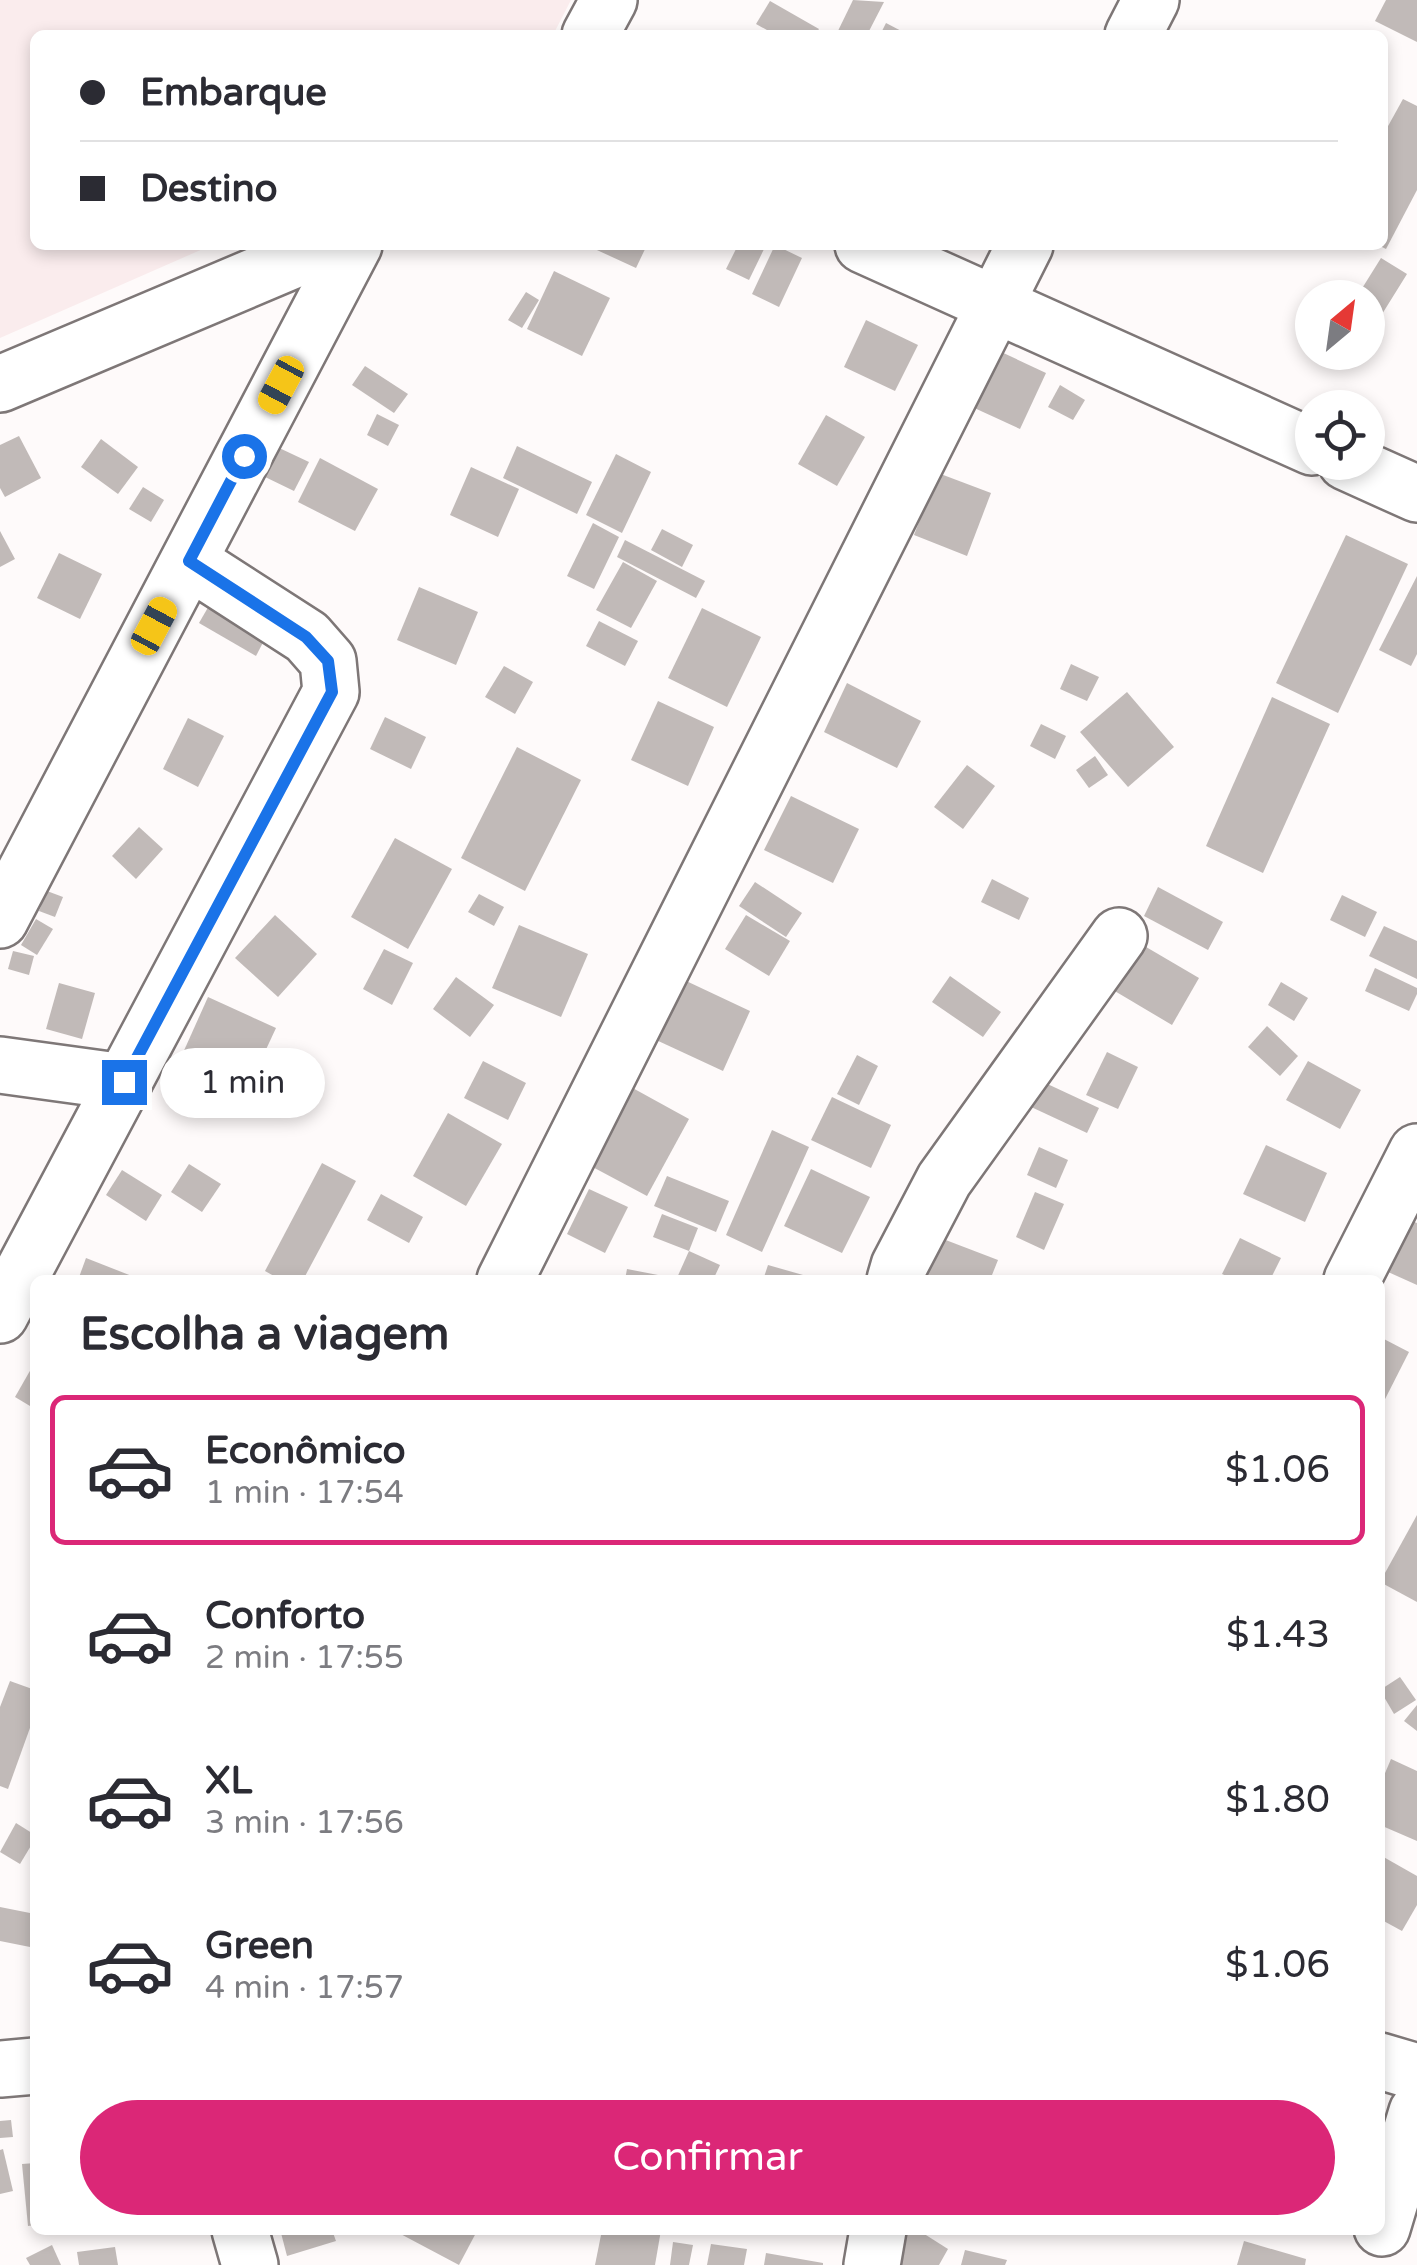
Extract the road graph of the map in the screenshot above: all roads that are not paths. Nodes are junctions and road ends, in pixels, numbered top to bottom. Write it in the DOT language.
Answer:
graph roads {
  1 [pos="608,0"];
  2 [pos="1151,0"];
  3 [pos="593,30"];
  4 [pos="1136,30"];
  5 [pos="317,250"];
  6 [pos="351,250"];
  7 [pos="874,250"];
  8 [pos="1022,250"];
  9 [pos="994,305"];
  10 [pos="0,384"];
  11 [pos="1295,440"];
  12 [pos="1385,480"];
  13 [pos="1417,494"];
  14 [pos="189,561"];
  15 [pos="0,920"];
  16 [pos="1119,936"];
  17 [pos="0,1065"];
  18 [pos="124,1082"];
  19 [pos="1417,1152"];
  20 [pos="508,1275"];
  21 [pos="896,1275"];
  22 [pos="1355,1275"];
  23 [pos="0,1315"];
  24 [pos="1385,2062"];
  25 [pos="30,2066"];
  26 [pos="0,2069"];
  27 [pos="1417,2072"];
  28 [pos="1417,2112"];
  29 [pos="1393,2230"];
  30 [pos="241,2235"];
  31 [pos="877,2235"];
  32 [pos="250,2265"];
  33 [pos="872,2265"];
  1 -- 3 [label="street"];
  2 -- 4 [label="street"];
  5 -- 10 [label="street"];
  6 -- 14 [label="street"];
  7 -- 9 [label="street"];
  8 -- 9 [label="street"];
  9 -- 11 [label="street"];
  9 -- 20 [label="street"];
  12 -- 13 [label="street"];
  14 -- 15 [label="street"];
  14 -- 18 [label="street"];
  16 -- 21 [label="street"];
  17 -- 18 [label="street"];
  18 -- 23 [label="street"];
  19 -- 22 [label="street"];
  24 -- 27 [label="street"];
  25 -- 26 [label="street"];
  28 -- 29 [label="street"];
  30 -- 32 [label="street"];
  31 -- 33 [label="street"];
}
